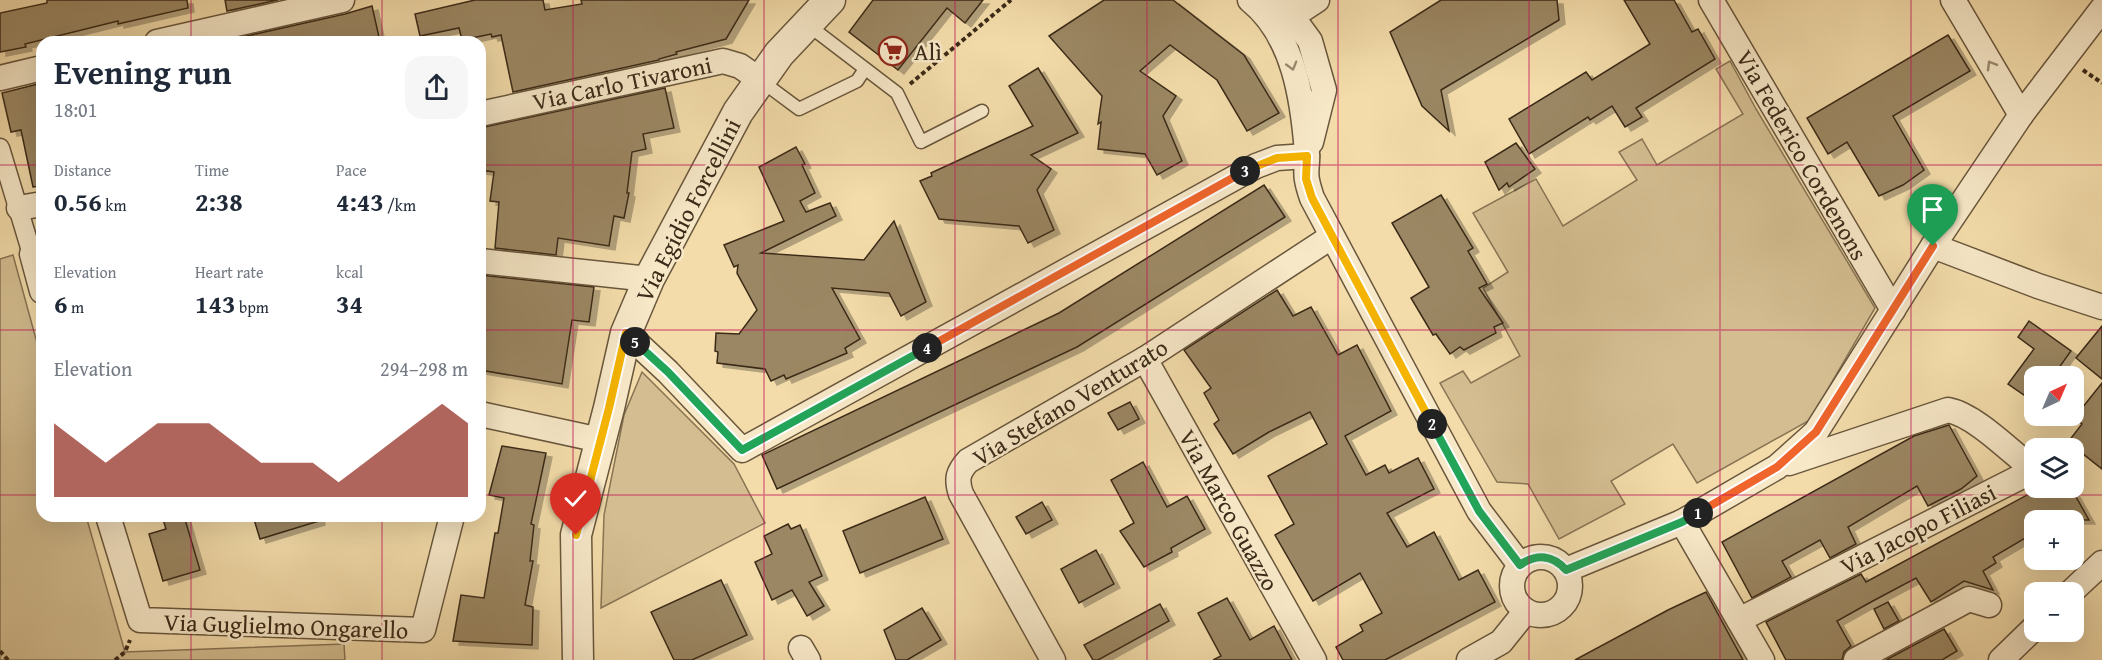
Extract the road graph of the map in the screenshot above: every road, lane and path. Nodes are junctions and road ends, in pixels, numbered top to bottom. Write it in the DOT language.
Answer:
graph roads {
  1 [pos="342,0"];
  2 [pos="830,0"];
  3 [pos="1011,0"];
  4 [pos="1250,0"];
  5 [pos="1317,0"];
  6 [pos="1712,0"];
  7 [pos="1953,0"];
  8 [pos="2102,9"];
  9 [pos="1283,14"];
  10 [pos="807,25"];
  11 [pos="183,36"];
  12 [pos="36,69"];
  13 [pos="865,69"];
  14 [pos="0,78"];
  15 [pos="760,80"];
  16 [pos="897,93"];
  17 [pos="982,111"];
  18 [pos="486,113"];
  19 [pos="2021,115"];
  20 [pos="0,148"];
  21 [pos="1307,156"];
  22 [pos="36,205"];
  23 [pos="19,208"];
  24 [pos="1331,237"];
  25 [pos="1933,246"];
  26 [pos="32,254"];
  27 [pos="486,262"];
  28 [pos="36,269"];
  29 [pos="649,279"];
  30 [pos="2102,307"];
  31 [pos="1893,310"];
  32 [pos="626,333"];
  33 [pos="1145,359"];
  34 [pos="486,415"];
  35 [pos="600,440"];
  36 [pos="1777,467"];
  37 [pos="110,522"];
  38 [pos="450,522"];
  39 [pos="1682,522"];
  40 [pos="2102,562"];
  41 [pos="1520,565"];
  42 [pos="1566,570"];
  43 [pos="2081,582"];
  44 [pos="1989,605"];
  45 [pos="1526,611"];
  46 [pos="1739,620"];
  47 [pos="2024,638"];
  48 [pos="0,651"];
  49 [pos="125,652"];
  50 [pos="1754,657"];
  51 [pos="8,660"];
  52 [pos="114,660"];
  53 [pos="578,660"];
  54 [pos="1053,660"];
  55 [pos="1314,660"];
  56 [pos="1469,660"];
  57 [pos="1856,660"];
  58 [pos="2001,660"];
  1 -- 11 [label="street"];
  2 -- 10 [label="street, Via Egidio Forcellini"];
  3 -- 16 [label="path"];
  4 -- 9 [label="street"];
  5 -- 9 [label="street"];
  6 -- 31 [label="street, Via Federico Cordenons"];
  19 -- 7 [label="street, one-way"];
  8 -- 19 [label="street, Via Jacopo Filiasi"];
  9 -- 21 [label="street"];
  10 -- 13 [label="lane"];
  10 -- 15 [label="street, Via Egidio Forcellini"];
  12 -- 14 [label="street"];
  13 -- 15 [label="lane"];
  13 -- 16 [label="lane"];
  15 -- 18 [label="street, Via Carlo Tivaroni"];
  15 -- 29 [label="street, Via Egidio Forcellini"];
  16 -- 17 [label="lane"];
  19 -- 25 [label="street, Via Jacopo Filiasi"];
  20 -- 23 [label="street"];
  21 -- 24 [label="street"];
  21 -- 32 [label="street"];
  22 -- 23 [label="street"];
  23 -- 26 [label="street"];
  24 -- 33 [label="street, Via Stefano Venturato"];
  24 -- 41 [label="street"];
  25 -- 30 [label="street"];
  25 -- 31 [label="street, Via Jacopo Filiasi"];
  26 -- 28 [label="street"];
  27 -- 29 [label="street"];
  29 -- 32 [label="street, Via Egidio Forcellini"];
  31 -- 36 [label="street, Via Jacopo Filiasi"];
  32 -- 35 [label="street, Via Egidio Forcellini"];
  33 -- 54 [label="street, Via Stefano Venturato"];
  33 -- 55 [label="street, Via Marco Guazzo"];
  34 -- 35 [label="street"];
  35 -- 53 [label="street, Via Egidio Forcellini"];
  36 -- 39 [label="street, Via Jacopo Filiasi"];
  36 -- 46 [label="street, Via Jacopo Filiasi"];
  37 -- 38 [label="street, Via Guglielmo Ongarello"];
  39 -- 42 [label="street, Via Jacopo Filiasi"];
  39 -- 46 [label="street"];
  40 -- 43 [label="street"];
  41 -- 42 [label="street"];
  41 -- 45 [label="street"];
  42 -- 45 [label="street"];
  44 -- 57 [label="street"];
  45 -- 56 [label="street"];
  46 -- 50 [label="street"];
  47 -- 58 [label="street"];
  48 -- 51 [label="path"];
  49 -- 52 [label="path"];
}
